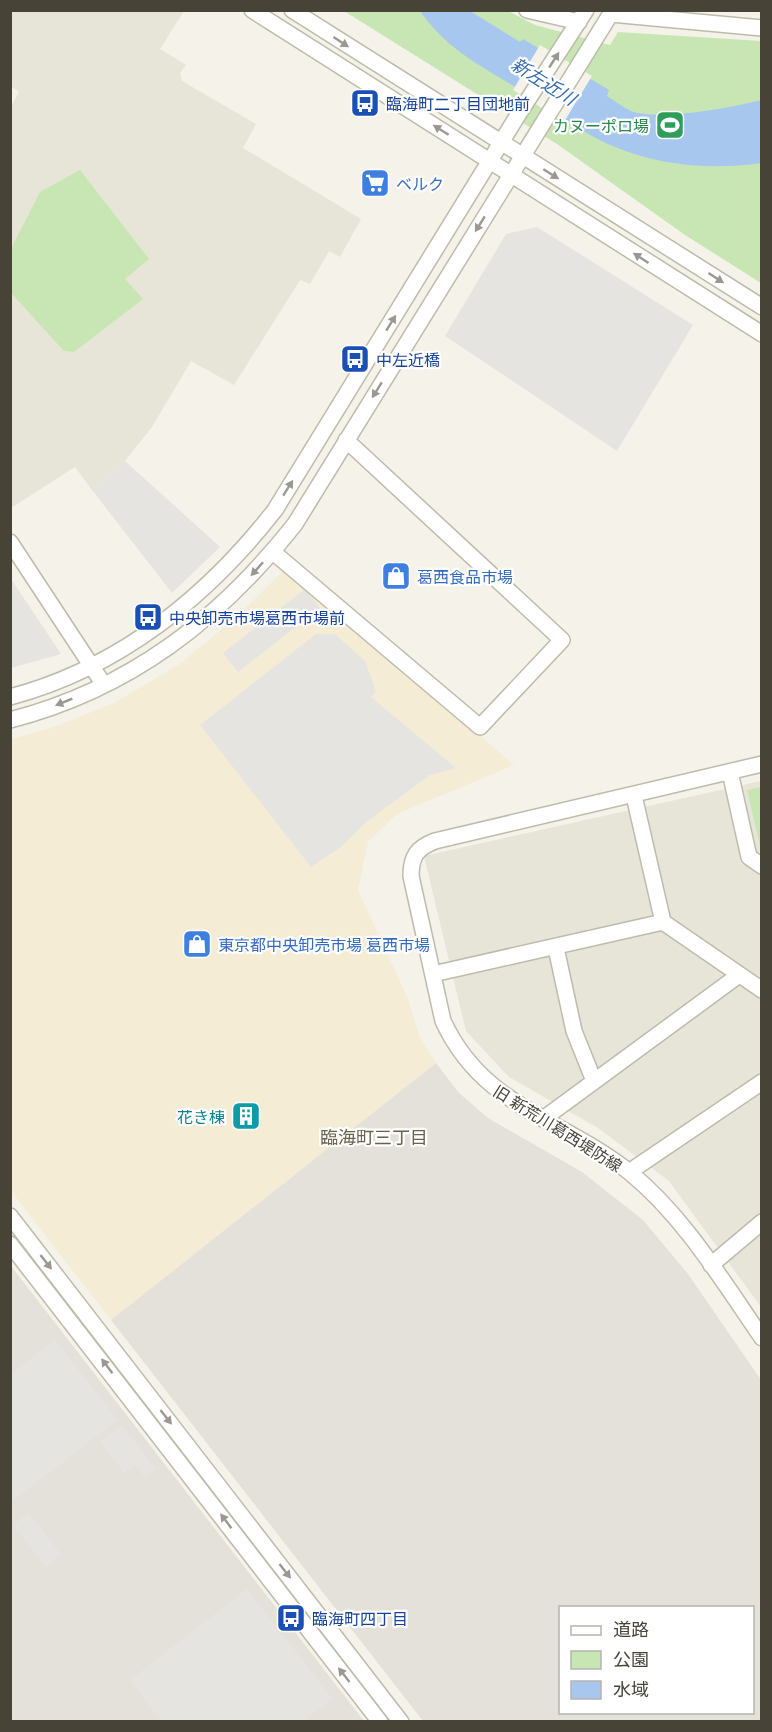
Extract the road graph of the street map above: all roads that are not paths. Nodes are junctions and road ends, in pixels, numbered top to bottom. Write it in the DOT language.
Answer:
graph roads {
  1 [pos="252,10"];
  2 [pos="292,10"];
  3 [pos="527,10"];
  4 [pos="612,12"];
  5 [pos="582,16"];
  6 [pos="762,28"];
  7 [pos="501,143"];
  8 [pos="522,157"];
  9 [pos="490,162"];
  10 [pos="511,174"];
  11 [pos="762,307"];
  12 [pos="762,334"];
  13 [pos="346,440"];
  14 [pos="10,542"];
  15 [pos="273,552"];
  16 [pos="91,665"];
  17 [pos="104,685"];
  18 [pos="10,697"];
  19 [pos="10,720"];
  20 [pos="762,764"];
  21 [pos="730,772"];
  22 [pos="634,796"];
  23 [pos="762,866"];
  24 [pos="663,922"];
  25 [pos="556,948"];
  26 [pos="433,974"];
  27 [pos="739,975"];
  28 [pos="762,990"];
  29 [pos="594,1081"];
  30 [pos="762,1082"];
  31 [pos="543,1119"];
  32 [pos="629,1172"];
  33 [pos="10,1216"];
  34 [pos="762,1222"];
  35 [pos="10,1244"];
  36 [pos="711,1265"];
  37 [pos="63,1296"];
  38 [pos="762,1338"];
  39 [pos="383,1698"];
  40 [pos="370,1709"];
  41 [pos="380,1722"];
  42 [pos="401,1722"];
  9 -- 1 [label="street, one-way"];
  2 -- 7 [label="street, one-way"];
  3 -- 5 [label="street"];
  4 -- 6 [label="street"];
  4 -- 8 [label="street"];
  7 -- 5 [label="street, one-way"];
  7 -- 8 [label="street"];
  7 -- 9 [label="street"];
  8 -- 10 [label="street"];
  8 -- 11 [label="street, one-way"];
  9 -- 10 [label="street"];
  16 -- 9 [label="street, one-way"];
  12 -- 10 [label="street, one-way"];
  10 -- 13 [label="street, one-way"];
  13 -- 15 [label="street"];
  13 -- 15 [label="street"];
  14 -- 16 [label="street"];
  15 -- 17 [label="street, one-way"];
  16 -- 17 [label="street"];
  16 -- 18 [label="street"];
  17 -- 19 [label="street, one-way"];
  20 -- 21 [label="street, 旧 新荒川葛西堤防線"];
  21 -- 22 [label="street, 旧 新荒川葛西堤防線"];
  21 -- 23 [label="street"];
  22 -- 24 [label="street"];
  22 -- 26 [label="street, 旧 新荒川葛西堤防線"];
  24 -- 25 [label="street"];
  24 -- 27 [label="street"];
  25 -- 26 [label="street"];
  25 -- 29 [label="street"];
  26 -- 31 [label="street, 旧 新荒川葛西堤防線"];
  27 -- 28 [label="street"];
  27 -- 29 [label="street"];
  29 -- 31 [label="street"];
  30 -- 32 [label="street"];
  31 -- 32 [label="street, 旧 新荒川葛西堤防線"];
  32 -- 36 [label="street, 旧 新荒川葛西堤防線"];
  33 -- 37 [label="street, one-way"];
  34 -- 36 [label="street"];
  35 -- 37 [label="street"];
  36 -- 38 [label="street, 旧 新荒川葛西堤防線"];
  37 -- 39 [label="street, one-way"];
  40 -- 37 [label="street, one-way"];
  39 -- 40 [label="street"];
  39 -- 42 [label="street"];
  40 -- 41 [label="street"];
}
